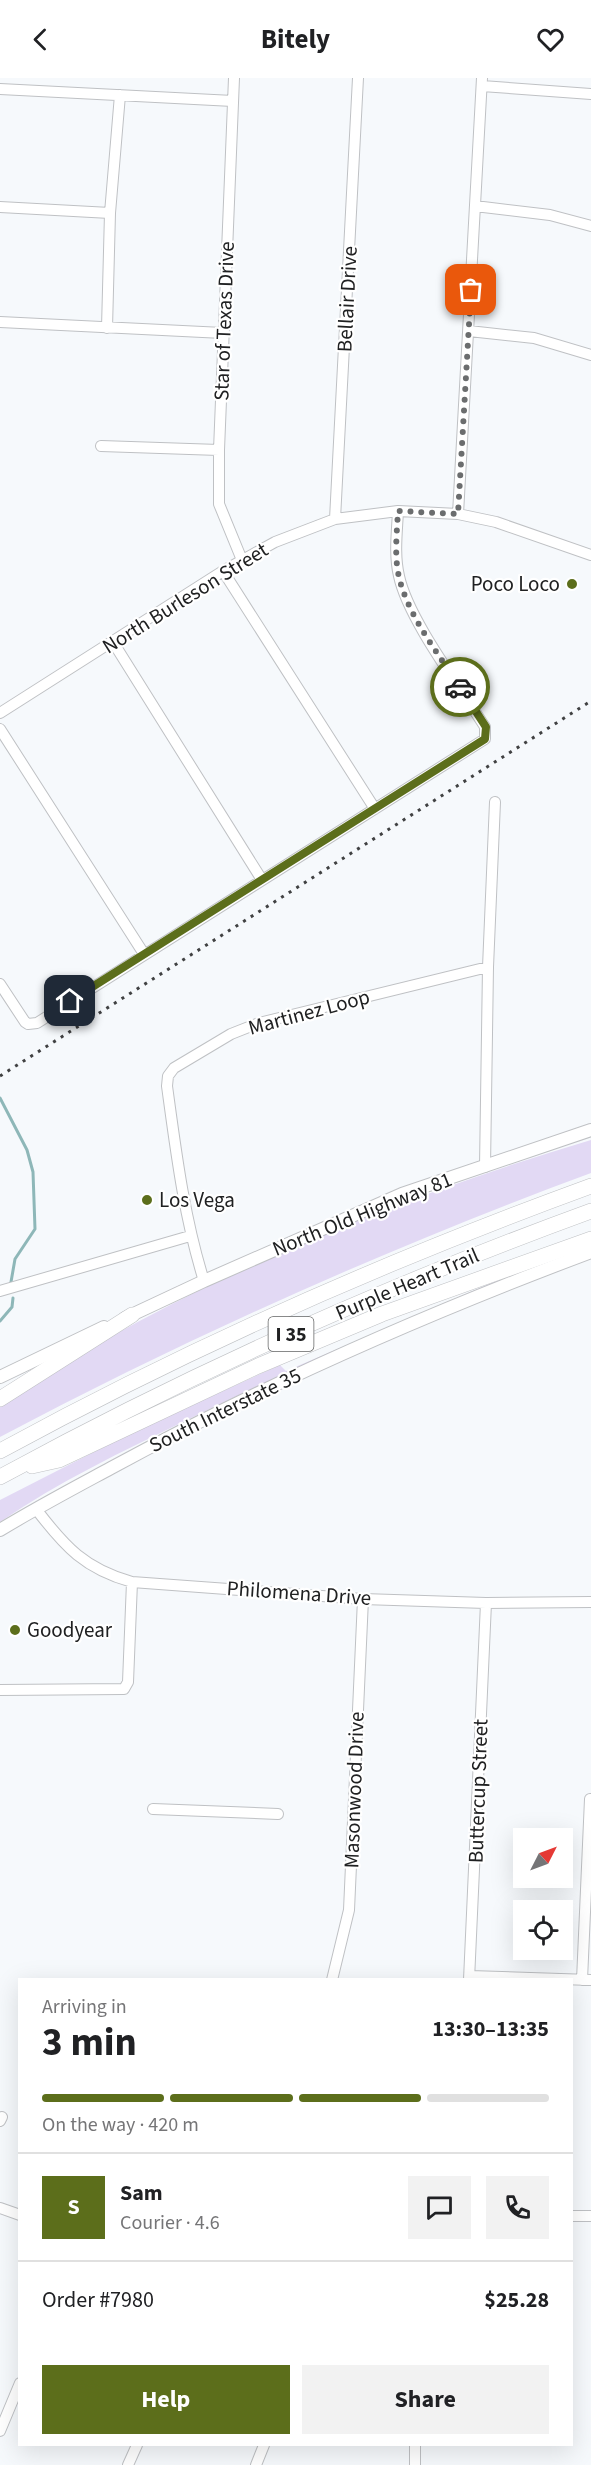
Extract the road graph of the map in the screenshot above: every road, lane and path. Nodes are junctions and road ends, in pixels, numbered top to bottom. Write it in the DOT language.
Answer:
graph roads {
  1 [pos="234,78"];
  2 [pos="358,78"];
  3 [pos="482,82"];
  4 [pos="0,89"];
  5 [pos="591,93"];
  6 [pos="120,95"];
  7 [pos="233,100"];
  8 [pos="475,206"];
  9 [pos="0,207"];
  10 [pos="110,213"];
  11 [pos="591,226"];
  12 [pos="0,322"];
  13 [pos="107,328"];
  14 [pos="469,332"];
  15 [pos="223,333"];
  16 [pos="591,355"];
  17 [pos="101,446"];
  18 [pos="219,450"];
  19 [pos="398,511"];
  20 [pos="458,514"];
  21 [pos="335,519"];
  22 [pos="591,555"];
  23 [pos="242,560"];
  24 [pos="223,571"];
  25 [pos="113,642"];
  26 [pos="0,713"];
  27 [pos="0,729"];
  28 [pos="495,802"];
  29 [pos="375,809"];
  30 [pos="262,880"];
  31 [pos="144,954"];
  32 [pos="488,967"];
  33 [pos="0,984"];
  34 [pos="591,1130"];
  35 [pos="485,1167"];
  36 [pos="591,1186"];
  37 [pos="591,1211"];
  38 [pos="190,1236"];
  39 [pos="591,1239"];
  40 [pos="591,1252"];
  41 [pos="204,1281"];
  42 [pos="0,1291"];
  43 [pos="132,1315"];
  44 [pos="0,1377"];
  45 [pos="0,1400"];
  46 [pos="0,1451"];
  47 [pos="6,1474"];
  48 [pos="36,1509"];
  49 [pos="0,1530"];
  50 [pos="132,1582"];
  51 [pos="363,1599"];
  52 [pos="591,1602"];
  53 [pos="486,1603"];
  54 [pos="0,1690"];
  55 [pos="590,1800"];
  56 [pos="153,1809"];
  57 [pos="278,1814"];
  58 [pos="332,1978"];
  59 [pos="470,1978"];
  60 [pos="587,1980"];
  61 [pos="0,2208"];
  62 [pos="18,2214"];
  63 [pos="573,2216"];
  64 [pos="591,2216"];
  65 [pos="18,2389"];
  66 [pos="0,2431"];
  67 [pos="137,2446"];
  68 [pos="264,2446"];
  69 [pos="415,2446"];
  70 [pos="128,2465"];
  71 [pos="256,2465"];
  72 [pos="415,2465"];
  1 -- 7 [label="street, Star of Texas Drive"];
  2 -- 21 [label="street, Bellair Drive"];
  3 -- 5 [label="street"];
  3 -- 8 [label="street"];
  4 -- 6 [label="street"];
  6 -- 7 [label="street"];
  6 -- 10 [label="street"];
  7 -- 15 [label="street, Star of Texas Drive"];
  8 -- 11 [label="street"];
  8 -- 14 [label="street"];
  9 -- 10 [label="street"];
  10 -- 13 [label="street"];
  12 -- 13 [label="street"];
  13 -- 15 [label="street"];
  14 -- 16 [label="street"];
  14 -- 20 [label="street"];
  15 -- 18 [label="street, Star of Texas Drive"];
  17 -- 18 [label="street"];
  18 -- 23 [label="street, Star of Texas Drive"];
  19 -- 20 [label="street, North Burleson Street"];
  19 -- 21 [label="street, North Burleson Street"];
  19 -- 29 [label="street"];
  20 -- 22 [label="street, North Burleson Street"];
  21 -- 23 [label="street, North Burleson Street"];
  23 -- 24 [label="street, North Burleson Street"];
  24 -- 25 [label="street, North Burleson Street"];
  24 -- 29 [label="street"];
  25 -- 26 [label="street, North Burleson Street"];
  25 -- 30 [label="street"];
  27 -- 31 [label="street"];
  28 -- 32 [label="street"];
  29 -- 30 [label="street"];
  30 -- 31 [label="street"];
  31 -- 33 [label="street"];
  32 -- 35 [label="street"];
  32 -- 38 [label="street, Martinez Loop"];
  34 -- 35 [label="main road, North Old Highway 81"];
  35 -- 41 [label="main road, North Old Highway 81"];
  36 -- 46 [label="highway, Purple Heart Trail / I 35"];
  37 -- 47 [label="highway, Purple Heart Trail / I 35"];
  38 -- 41 [label="street, Martinez Loop"];
  38 -- 42 [label="street"];
  39 -- 47 [label="highway"];
  40 -- 48 [label="main road, South Interstate 35"];
  41 -- 43 [label="main road"];
  43 -- 44 [label="main road"];
  43 -- 45 [label="highway"];
  48 -- 49 [label="main road, South Interstate 35"];
  48 -- 50 [label="street, Philomena Drive"];
  50 -- 51 [label="street, Philomena Drive"];
  50 -- 54 [label="street"];
  51 -- 53 [label="street, Philomena Drive"];
  51 -- 58 [label="street, Masonwood Drive"];
  52 -- 53 [label="street, Philomena Drive"];
  53 -- 59 [label="street, Buttercup Street"];
  55 -- 60 [label="street"];
  56 -- 57 [label="street"];
  61 -- 62 [label="street"];
  63 -- 64 [label="street"];
  65 -- 66 [label="street"];
  67 -- 70 [label="street"];
  68 -- 71 [label="street"];
  69 -- 72 [label="street"];
}
